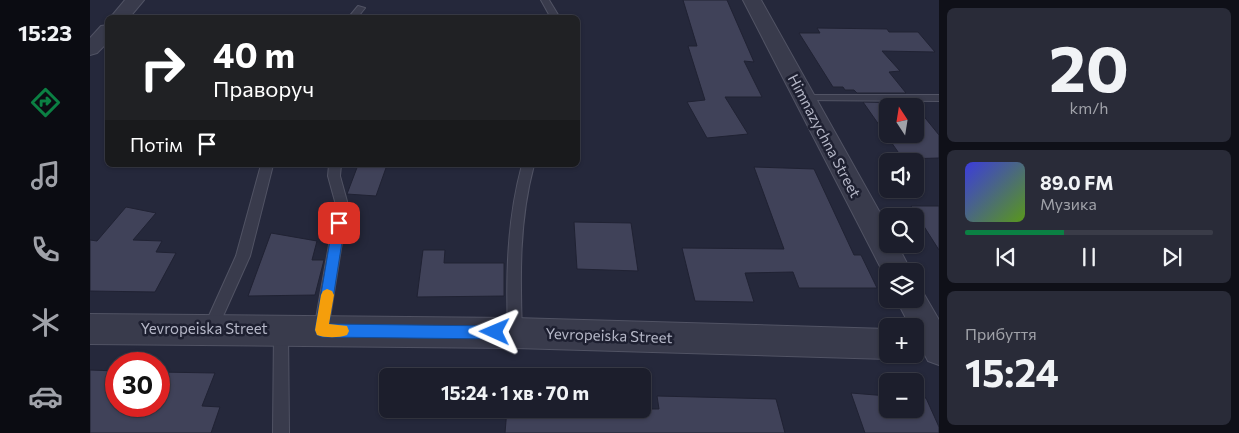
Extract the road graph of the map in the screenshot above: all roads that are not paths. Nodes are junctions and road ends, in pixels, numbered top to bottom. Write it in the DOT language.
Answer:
graph roads {
  1 [pos="135,0"];
  2 [pos="545,0"];
  3 [pos="752,0"];
  4 [pos="361,8"];
  5 [pos="122,15"];
  6 [pos="355,15"];
  7 [pos="554,15"];
  8 [pos="105,33"];
  9 [pos="90,49"];
  10 [pos="804,98"];
  11 [pos="939,98"];
  12 [pos="266,167"];
  13 [pos="335,167"];
  14 [pos="527,167"];
  15 [pos="893,263"];
  16 [pos="915,308"];
  17 [pos="90,329"];
  18 [pos="210,329"];
  19 [pos="281,330"];
  20 [pos="322,330"];
  21 [pos="515,333"];
  22 [pos="879,344"];
  23 [pos="932,347"];
  24 [pos="280,433"];
  1 -- 5 [label="street"];
  2 -- 7 [label="lane"];
  3 -- 10 [label="street, Himnazychna Street"];
  4 -- 6 [label="lane"];
  8 -- 9 [label="street"];
  10 -- 11 [label="lane"];
  10 -- 15 [label="street, Himnazychna Street"];
  12 -- 18 [label="lane"];
  13 -- 20 [label="lane"];
  14 -- 21 [label="lane"];
  16 -- 23 [label="street"];
  17 -- 18 [label="street, Yevropeiska Street"];
  18 -- 19 [label="street, Yevropeiska Street"];
  19 -- 20 [label="street, Yevropeiska Street"];
  19 -- 24 [label="lane"];
  20 -- 21 [label="street, Yevropeiska Street"];
  21 -- 22 [label="street, Yevropeiska Street"];
}
